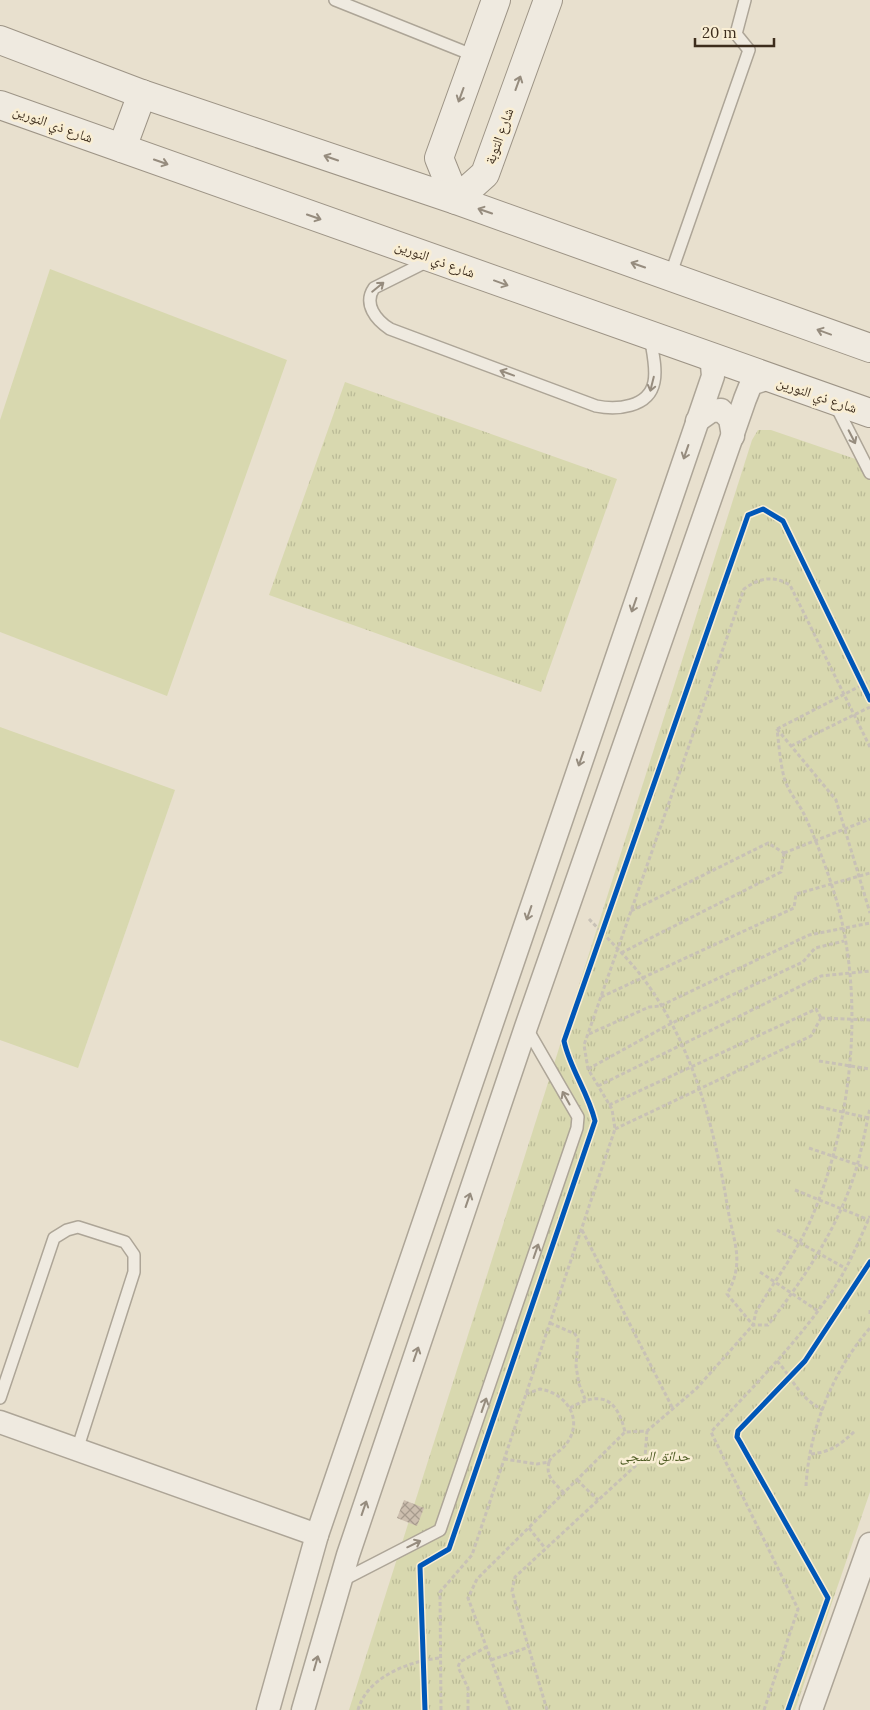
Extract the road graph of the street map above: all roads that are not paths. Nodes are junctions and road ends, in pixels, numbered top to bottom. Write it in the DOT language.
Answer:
graph roads {
  1 [pos="335,0"];
  2 [pos="496,0"];
  3 [pos="548,0"];
  4 [pos="745,0"];
  5 [pos="0,40"];
  6 [pos="475,56"];
  7 [pos="142,94"];
  8 [pos="0,105"];
  9 [pos="122,148"];
  10 [pos="456,200"];
  11 [pos="433,259"];
  12 [pos="670,276"];
  13 [pos="650,336"];
  14 [pos="870,348"];
  15 [pos="708,356"];
  16 [pos="769,378"];
  17 [pos="833,400"];
  18 [pos="869,409"];
  19 [pos="697,421"];
  20 [pos="733,436"];
  21 [pos="870,473"];
  22 [pos="526,1027"];
  23 [pos="0,1398"];
  24 [pos="0,1422"];
  25 [pos="77,1450"];
  26 [pos="317,1535"];
  27 [pos="870,1544"];
  28 [pos="339,1581"];
  29 [pos="268,1710"];
  30 [pos="303,1710"];
  31 [pos="811,1710"];
  1 -- 6 [label="lane"];
  2 -- 6 [label="main road"];
  10 -- 3 [label="main road, شارع التوبة, one-way"];
  4 -- 12 [label="lane"];
  5 -- 7 [label="main road"];
  6 -- 10 [label="main road, one-way"];
  7 -- 9 [label="main road"];
  10 -- 7 [label="main road, one-way"];
  8 -- 9 [label="main road, شارع ذي النورين"];
  9 -- 11 [label="main road, شارع ذي النورين, one-way"];
  12 -- 10 [label="main road, one-way"];
  11 -- 13 [label="main road, شارع ذي النورين, one-way"];
  13 -- 11 [label="lane, one-way"];
  14 -- 12 [label="main road, one-way"];
  13 -- 15 [label="main road, شارع ذي النورين"];
  15 -- 16 [label="main road, شارع ذي النورين"];
  15 -- 19 [label="street"];
  16 -- 17 [label="main road, شارع ذي النورين"];
  16 -- 20 [label="street"];
  17 -- 18 [label="main road, شارع ذي النورين"];
  17 -- 21 [label="lane, one-way"];
  19 -- 20 [label="street"];
  19 -- 26 [label="street, one-way"];
  20 -- 22 [label="street"];
  28 -- 22 [label="street, one-way"];
  28 -- 22 [label="lane, one-way"];
  23 -- 25 [label="lane"];
  24 -- 25 [label="street"];
  25 -- 26 [label="street"];
  26 -- 29 [label="street"];
  27 -- 31 [label="street"];
  30 -- 28 [label="street, one-way"];
}
